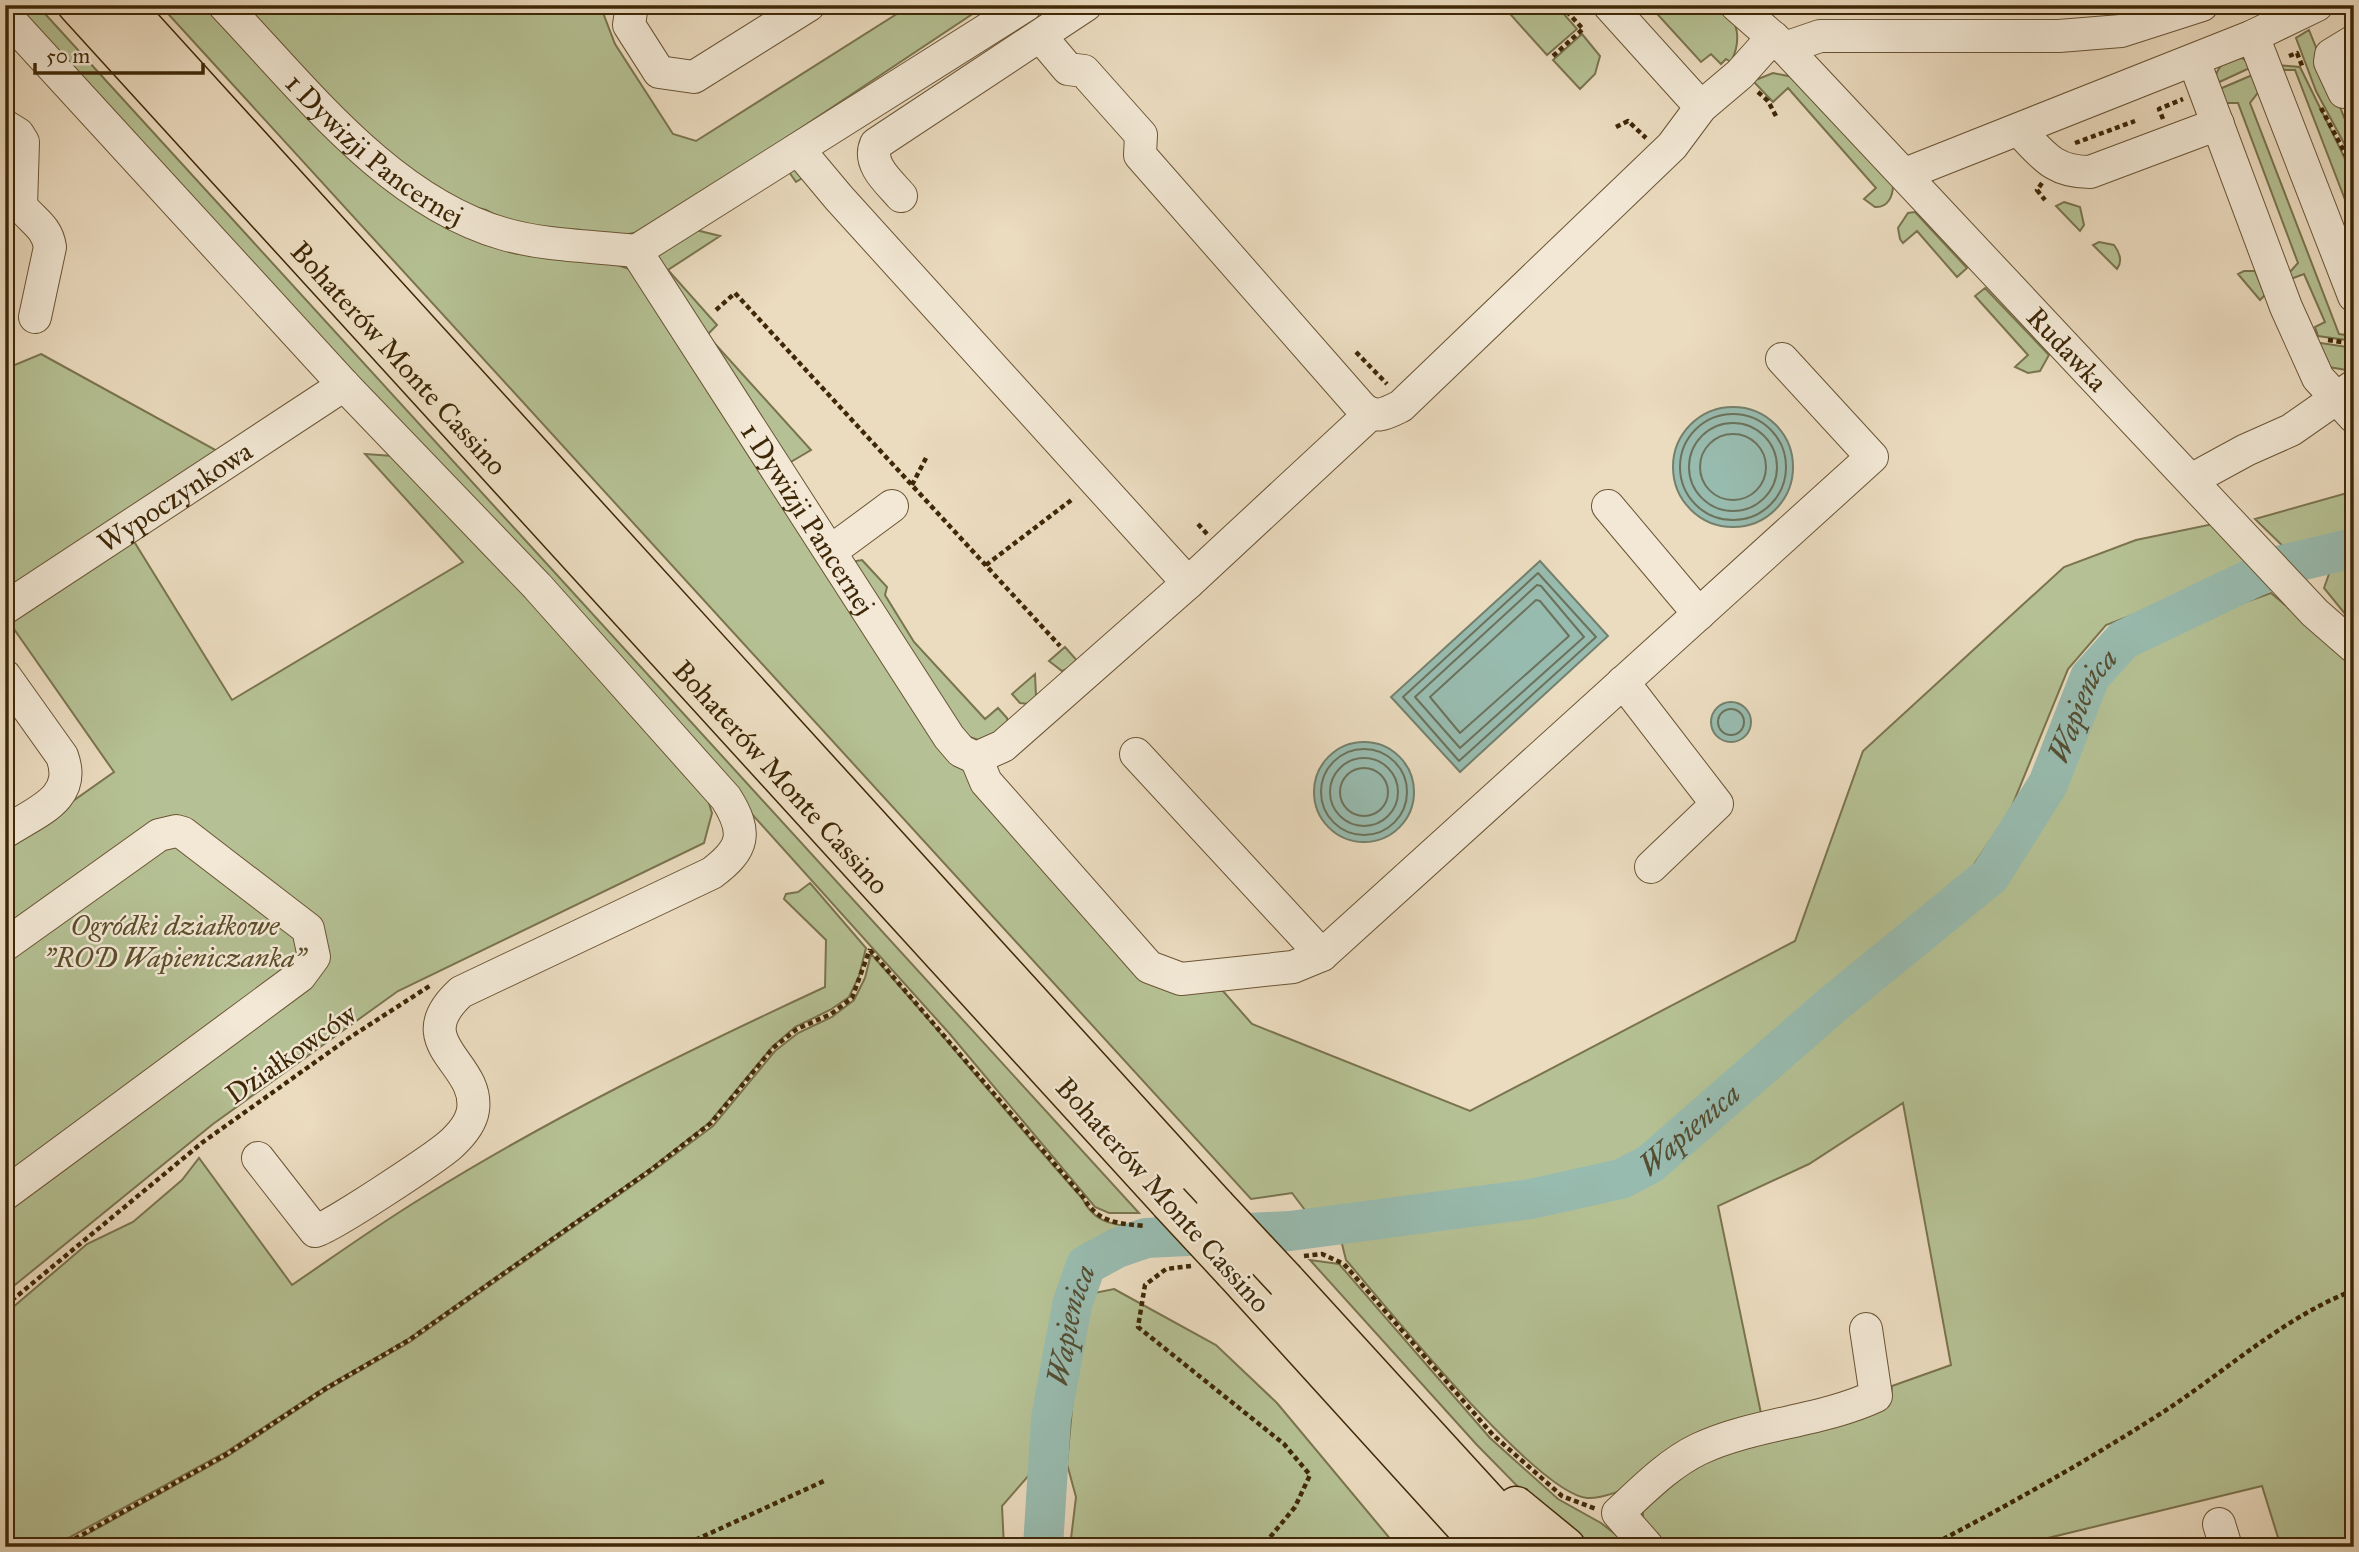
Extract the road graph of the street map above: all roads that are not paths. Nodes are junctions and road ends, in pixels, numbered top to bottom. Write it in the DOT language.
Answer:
graph roads {
  1 [pos="77,5"];
  2 [pos="123,5"];
  3 [pos="223,5"];
  4 [pos="632,5"];
  5 [pos="809,5"];
  6 [pos="1027,5"];
  7 [pos="1086,5"];
  8 [pos="1609,5"];
  9 [pos="1736,5"];
  10 [pos="2202,5"];
  11 [pos="2317,5"];
  12 [pos="5,15"];
  13 [pos="2253,36"];
  14 [pos="1041,37"];
  15 [pos="2354,41"];
  16 [pos="1779,42"];
  17 [pos="2194,61"];
  18 [pos="2350,99"];
  19 [pos="1701,107"];
  20 [pos="2218,124"];
  21 [pos="5,126"];
  22 [pos="2019,130"];
  23 [pos="798,149"];
  24 [pos="1905,174"];
  25 [pos="901,197"];
  26 [pos="636,251"];
  27 [pos="2354,296"];
  28 [pos="35,317"];
  29 [pos="1782,359"];
  30 [pos="344,385"];
  31 [pos="2347,400"];
  32 [pos="1369,415"];
  33 [pos="2192,480"];
  34 [pos="902,496"];
  35 [pos="1608,506"];
  36 [pos="831,551"];
  37 [pos="1188,583"];
  38 [pos="5,608"];
  39 [pos="1699,614"];
  40 [pos="2354,647"];
  41 [pos="5,676"];
  42 [pos="1623,682"];
  43 [pos="1136,754"];
  44 [pos="976,758"];
  45 [pos="5,832"];
  46 [pos="1651,867"];
  47 [pos="5,945"];
  48 [pos="1322,955"];
  49 [pos="258,1157"];
  50 [pos="5,1194"];
  51 [pos="1866,1329"];
  52 [pos="1346,1396"];
  53 [pos="1418,1424"];
  54 [pos="1456,1547"];
  55 [pos="1485,1547"];
  56 [pos="1529,1547"];
  57 [pos="1566,1547"];
  58 [pos="1648,1547"];
  1 -- 52 [label="highway, Bohaterów Monte Cassino, bridge"];
  2 -- 53 [label="highway, Bohaterów Monte Cassino, bridge"];
  3 -- 26 [label="street, 1 Dywizji Pancernej"];
  4 -- 5 [label="street"];
  6 -- 23 [label="street"];
  7 -- 14 [label="street"];
  8 -- 19 [label="street"];
  9 -- 16 [label="street, Rudawka"];
  10 -- 16 [label="street"];
  11 -- 13 [label="street"];
  12 -- 30 [label="street"];
  13 -- 17 [label="street"];
  13 -- 27 [label="street"];
  14 -- 25 [label="street"];
  14 -- 32 [label="street"];
  15 -- 18 [label="street"];
  16 -- 19 [label="street"];
  16 -- 24 [label="street, Rudawka"];
  17 -- 20 [label="street"];
  17 -- 22 [label="street"];
  19 -- 32 [label="street"];
  20 -- 22 [label="street"];
  20 -- 31 [label="street"];
  21 -- 28 [label="street"];
  22 -- 24 [label="street"];
  23 -- 26 [label="street"];
  23 -- 37 [label="street"];
  24 -- 33 [label="street, Rudawka"];
  26 -- 36 [label="street, 1 Dywizji Pancernej"];
  29 -- 39 [label="street"];
  30 -- 38 [label="street, Wypoczynkowa"];
  30 -- 49 [label="street"];
  31 -- 33 [label="street"];
  32 -- 37 [label="street"];
  33 -- 40 [label="street, Rudawka"];
  34 -- 36 [label="street"];
  35 -- 39 [label="street"];
  36 -- 44 [label="street, 1 Dywizji Pancernej"];
  37 -- 44 [label="street"];
  39 -- 42 [label="street"];
  41 -- 45 [label="street"];
  42 -- 46 [label="street"];
  42 -- 48 [label="street"];
  43 -- 48 [label="street"];
  44 -- 48 [label="street"];
  47 -- 50 [label="street"];
  51 -- 58 [label="street"];
  52 -- 54 [label="highway"];
  52 -- 55 [label="highway, Bohaterów Monte Cassino"];
  53 -- 56 [label="highway, Bohaterów Monte Cassino"];
  53 -- 57 [label="highway"];
}
